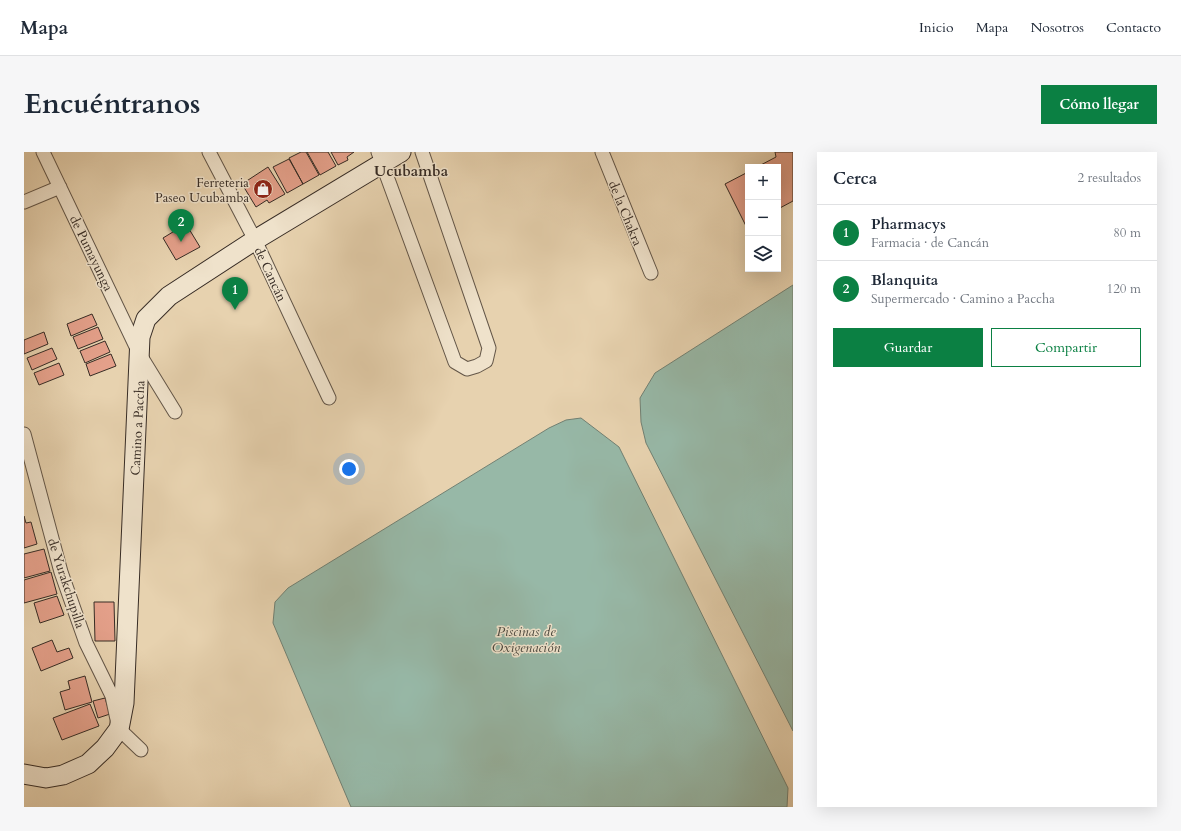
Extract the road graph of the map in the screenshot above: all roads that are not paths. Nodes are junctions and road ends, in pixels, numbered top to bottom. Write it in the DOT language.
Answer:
graph roads {
  1 [pos="43,152"];
  2 [pos="210,152"];
  3 [pos="401,152"];
  4 [pos="422,152"];
  5 [pos="602,152"];
  6 [pos="380,158"];
  7 [pos="60,187"];
  8 [pos="24,202"];
  9 [pos="255,240"];
  10 [pos="651,273"];
  11 [pos="140,355"];
  12 [pos="329,398"];
  13 [pos="175,412"];
  14 [pos="24,434"];
  15 [pos="119,729"];
  16 [pos="141,750"];
  17 [pos="24,774"];
  1 -- 7 [label="street, de Pumayunga"];
  2 -- 9 [label="street, de Cancán"];
  3 -- 6 [label="main road, Camino a Paccha"];
  4 -- 6 [label="street"];
  5 -- 10 [label="street, de la Chakra"];
  6 -- 9 [label="main road, Camino a Paccha"];
  7 -- 8 [label="street"];
  7 -- 11 [label="street, de Pumayunga"];
  9 -- 11 [label="main road, Camino a Paccha"];
  9 -- 12 [label="street, de Cancán"];
  11 -- 13 [label="street, de Pumayunga"];
  11 -- 15 [label="main road, Camino a Paccha"];
  14 -- 15 [label="street, de Yurakchupilla"];
  15 -- 16 [label="street"];
  15 -- 17 [label="main road, Camino a Paccha"];
}
